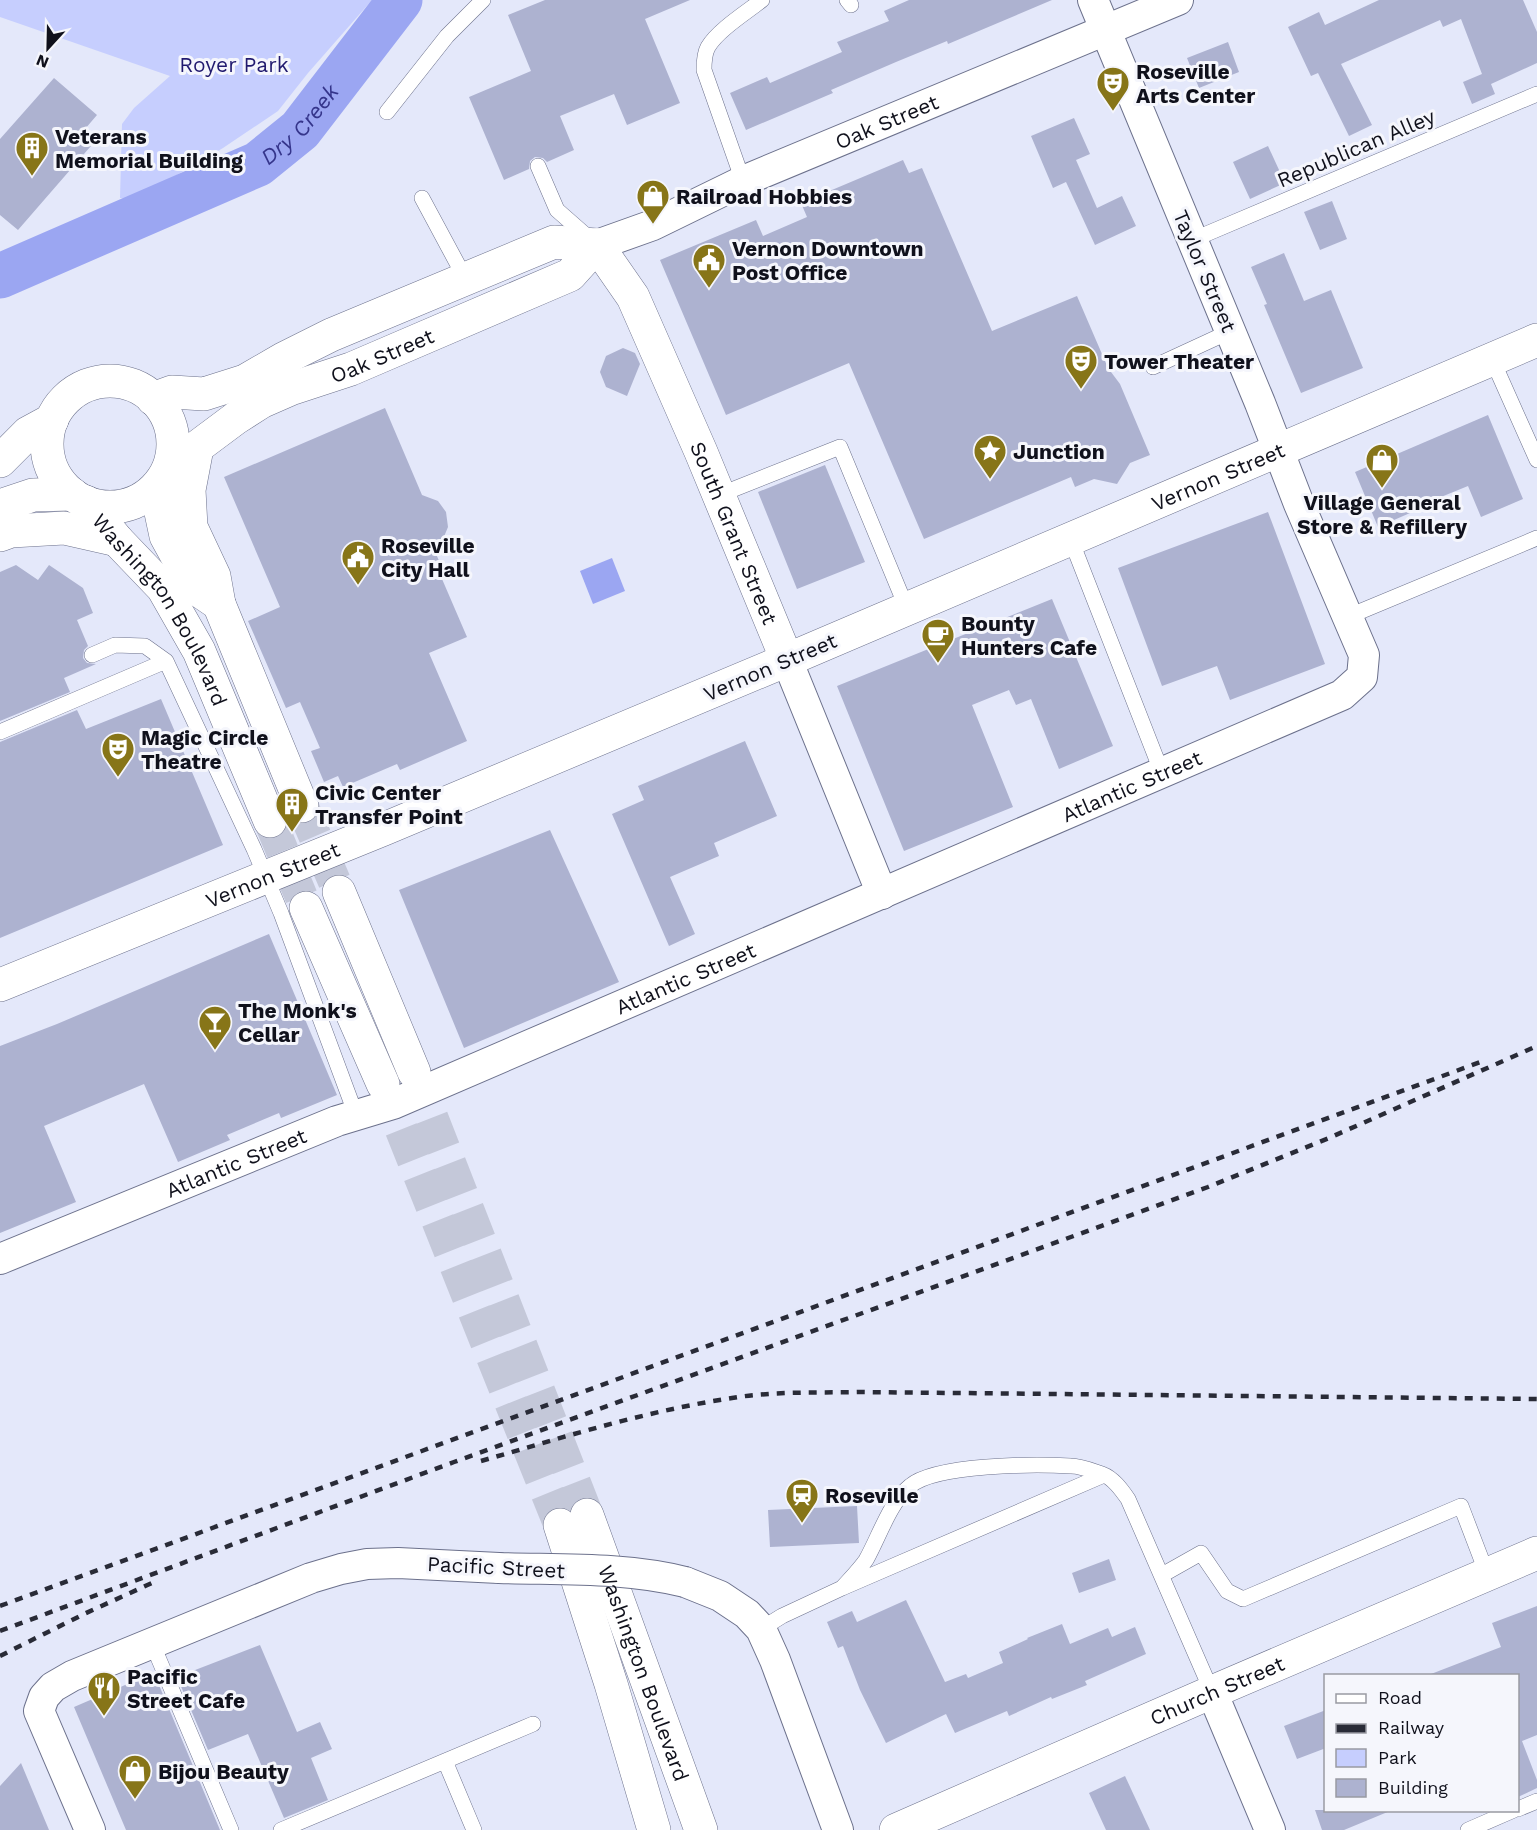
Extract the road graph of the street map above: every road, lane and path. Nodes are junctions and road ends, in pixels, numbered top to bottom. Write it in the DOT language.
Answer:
graph roads {
  1 [pos="483,0"];
  2 [pos="762,0"];
  3 [pos="1093,0"];
  4 [pos="1178,0"];
  5 [pos="1106,30"];
  6 [pos="1537,94"];
  7 [pos="387,112"];
  8 [pos="538,166"];
  9 [pos="743,180"];
  10 [pos="422,198"];
  11 [pos="1192,240"];
  12 [pos="597,245"];
  13 [pos="465,279"];
  14 [pos="1231,331"];
  15 [pos="1537,340"];
  16 [pos="1492,359"];
  17 [pos="1153,367"];
  18 [pos="153,399"];
  19 [pos="52,420"];
  20 [pos="197,448"];
  21 [pos="1279,450"];
  22 [pos="1537,460"];
  23 [pos="0,461"];
  24 [pos="165,476"];
  25 [pos="719,495"];
  26 [pos="79,498"];
  27 [pos="0,506"];
  28 [pos="0,535"];
  29 [pos="1537,538"];
  30 [pos="117,540"];
  31 [pos="1071,540"];
  32 [pos="219,604"];
  33 [pos="907,609"];
  34 [pos="1347,617"];
  35 [pos="92,655"];
  36 [pos="787,660"];
  37 [pos="166,662"];
  38 [pos="1362,677"];
  39 [pos="0,732"];
  40 [pos="1162,773"];
  41 [pos="302,806"];
  42 [pos="270,821"];
  43 [pos="266,877"];
  44 [pos="339,892"];
  45 [pos="882,894"];
  46 [pos="306,908"];
  47 [pos="0,985"];
  48 [pos="414,1072"];
  49 [pos="383,1084"];
  50 [pos="356,1115"];
  51 [pos="0,1259"];
  52 [pos="1104,1475"];
  53 [pos="1537,1553"];
  54 [pos="1487,1574"];
  55 [pos="1161,1575"];
  56 [pos="842,1588"];
  57 [pos="761,1629"];
  58 [pos="152,1643"];
  59 [pos="610,1684"];
  60 [pos="1212,1692"];
  61 [pos="533,1724"];
  62 [pos="445,1761"];
  63 [pos="1537,1801"];
  64 [pos="1519,1809"];
  65 [pos="1511,1812"];
  66 [pos="697,1818"];
  67 [pos="90,1830"];
  68 [pos="231,1830"];
  69 [pos="281,1830"];
  70 [pos="474,1830"];
  71 [pos="633,1830"];
  72 [pos="654,1830"];
  73 [pos="717,1830"];
  74 [pos="838,1830"];
  75 [pos="896,1830"];
  76 [pos="1270,1830"];
  77 [pos="1468,1830"];
  1 -- 7 [label="lane"];
  2 -- 9 [label="lane"];
  3 -- 5 [label="street, Taylor Street"];
  4 -- 5 [label="street, Oak Street"];
  5 -- 9 [label="street, Oak Street"];
  5 -- 11 [label="street, Taylor Street"];
  6 -- 11 [label="lane, Republican Alley"];
  8 -- 12 [label="lane"];
  9 -- 12 [label="street, Oak Street"];
  10 -- 13 [label="lane"];
  11 -- 14 [label="street, Taylor Street"];
  12 -- 13 [label="main road, Oak Street"];
  12 -- 20 [label="main road, Oak Street"];
  12 -- 25 [label="main road, South Grant Street"];
  13 -- 18 [label="main road, Oak Street"];
  14 -- 17 [label="lane"];
  14 -- 21 [label="street, Taylor Street"];
  15 -- 16 [label="main road, Vernon Street"];
  16 -- 21 [label="main road, Vernon Street"];
  16 -- 22 [label="lane"];
  18 -- 19 [label="main road"];
  18 -- 24 [label="main road"];
  19 -- 23 [label="main road"];
  19 -- 26 [label="main road"];
  20 -- 24 [label="main road, Oak Street"];
  20 -- 32 [label="main road, Washington Boulevard"];
  21 -- 31 [label="main road, Vernon Street"];
  21 -- 34 [label="street, Taylor Street"];
  24 -- 26 [label="main road"];
  24 -- 32 [label="main road"];
  25 -- 33 [label="lane"];
  25 -- 36 [label="main road, South Grant Street"];
  26 -- 27 [label="main road"];
  26 -- 30 [label="main road, Washington Boulevard"];
  28 -- 30 [label="main road"];
  29 -- 34 [label="lane"];
  30 -- 42 [label="main road, Washington Boulevard"];
  31 -- 33 [label="main road, Vernon Street"];
  31 -- 40 [label="lane"];
  32 -- 41 [label="main road, Washington Boulevard"];
  33 -- 36 [label="main road, Vernon Street"];
  34 -- 38 [label="street, Taylor Street"];
  35 -- 37 [label="lane"];
  36 -- 43 [label="main road, Vernon Street"];
  36 -- 45 [label="street, South Grant Street"];
  37 -- 39 [label="lane"];
  37 -- 43 [label="lane"];
  38 -- 40 [label="street, Atlantic Street"];
  40 -- 45 [label="street, Atlantic Street"];
  43 -- 47 [label="main road, Vernon Street"];
  43 -- 50 [label="lane"];
  44 -- 48 [label="main road"];
  45 -- 50 [label="street, Atlantic Street"];
  46 -- 49 [label="main road"];
  50 -- 51 [label="street, Atlantic Street"];
  52 -- 55 [label="lane"];
  52 -- 56 [label="lane"];
  52 -- 56 [label="lane"];
  53 -- 54 [label="main road, Church Street"];
  54 -- 55 [label="lane"];
  54 -- 60 [label="main road, Church Street"];
  55 -- 60 [label="lane"];
  56 -- 57 [label="lane"];
  57 -- 58 [label="street, Pacific Street, bridge"];
  57 -- 74 [label="street, Pacific Street"];
  58 -- 67 [label="street, Pacific Street"];
  58 -- 68 [label="lane"];
  59 -- 66 [label="main road, Washington Boulevard"];
  59 -- 71 [label="main road"];
  59 -- 72 [label="main road, Washington Boulevard"];
  60 -- 75 [label="main road, Church Street"];
  60 -- 76 [label="street"];
  61 -- 62 [label="lane"];
  62 -- 69 [label="lane"];
  62 -- 70 [label="lane"];
  63 -- 64 [label="lane"];
  65 -- 77 [label="lane"];
  66 -- 73 [label="main road"];
}
